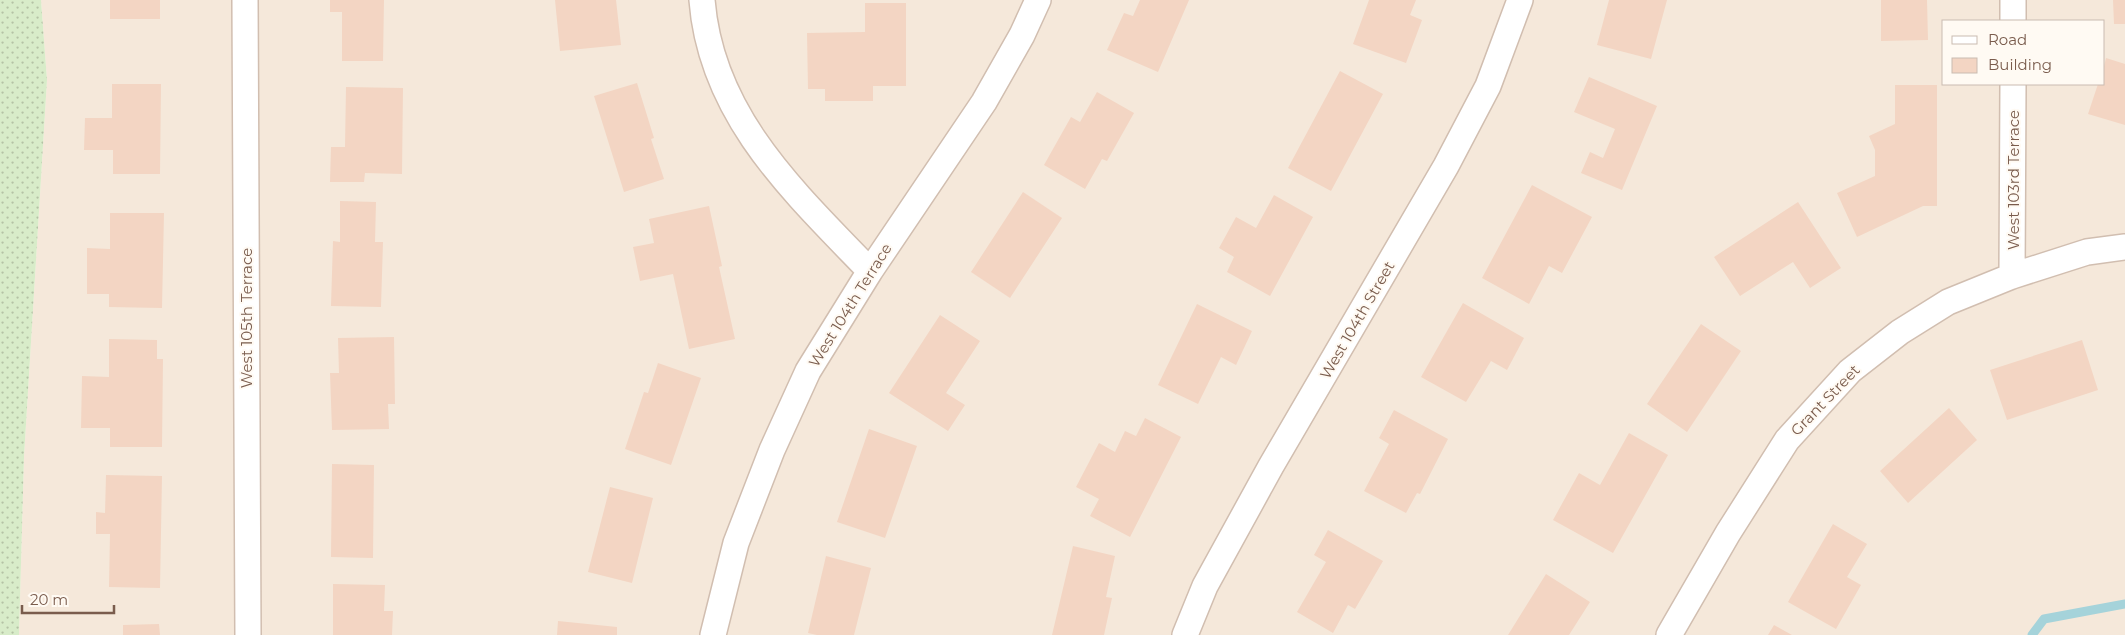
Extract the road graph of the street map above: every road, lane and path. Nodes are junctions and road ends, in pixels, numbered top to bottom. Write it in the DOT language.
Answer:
graph roads {
  1 [pos="245,0"];
  2 [pos="702,0"];
  3 [pos="1038,0"];
  4 [pos="1520,0"];
  5 [pos="2013,0"];
  6 [pos="2013,20"];
  7 [pos="2013,85"];
  8 [pos="2125,247"];
  9 [pos="870,271"];
  10 [pos="2012,276"];
  11 [pos="248,635"];
  12 [pos="713,635"];
  13 [pos="1185,635"];
  14 [pos="1669,635"];
  1 -- 11 [label="street, West 105th Terrace"];
  2 -- 9 [label="street"];
  3 -- 9 [label="street, West 104th Terrace"];
  4 -- 13 [label="street, West 104th Street"];
  5 -- 6 [label="street"];
  7 -- 10 [label="street, West 103rd Terrace"];
  8 -- 10 [label="street, Grant Street"];
  9 -- 12 [label="street, West 104th Terrace"];
  10 -- 14 [label="street, Grant Street"];
}
